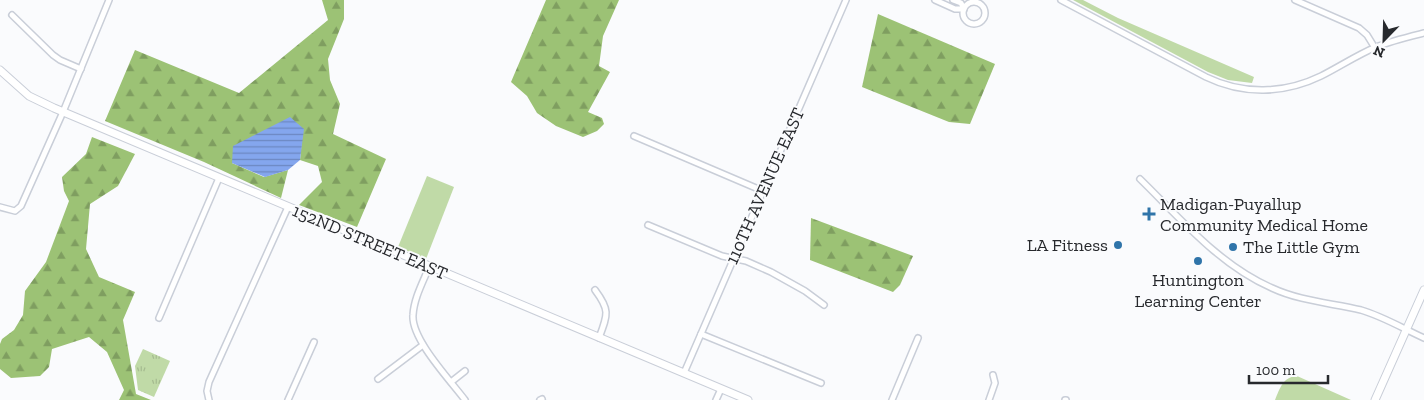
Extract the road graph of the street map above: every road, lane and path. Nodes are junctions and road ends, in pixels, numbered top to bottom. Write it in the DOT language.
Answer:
graph roads {
  1 [pos="108,0"];
  2 [pos="846,0"];
  3 [pos="935,0"];
  4 [pos="953,0"];
  5 [pos="1061,0"];
  6 [pos="1295,0"];
  7 [pos="964,9"];
  8 [pos="12,15"];
  9 [pos="1424,33"];
  10 [pos="1375,48"];
  11 [pos="80,69"];
  12 [pos="0,70"];
  13 [pos="63,112"];
  14 [pos="634,136"];
  15 [pos="219,178"];
  16 [pos="1140,179"];
  17 [pos="763,191"];
  18 [pos="288,207"];
  19 [pos="0,208"];
  20 [pos="648,225"];
  21 [pos="733,258"];
  22 [pos="429,266"];
  23 [pos="595,290"];
  24 [pos="1424,290"];
  25 [pos="824,305"];
  26 [pos="159,318"];
  27 [pos="1407,330"];
  28 [pos="701,334"];
  29 [pos="599,338"];
  30 [pos="918,338"];
  31 [pos="1424,338"];
  32 [pos="314,342"];
  33 [pos="423,345"];
  34 [pos="465,371"];
  35 [pos="684,373"];
  36 [pos="993,375"];
  37 [pos="378,379"];
  38 [pos="451,382"];
  39 [pos="821,383"];
  40 [pos="720,389"];
  41 [pos="209,400"];
  42 [pos="288,400"];
  43 [pos="465,400"];
  44 [pos="716,400"];
  45 [pos="748,400"];
  46 [pos="892,400"];
  47 [pos="989,400"];
  48 [pos="1375,400"];
  1 -- 11 [label="street"];
  2 -- 17 [label="street, 110TH AVENUE EAST"];
  3 -- 7 [label="street"];
  4 -- 7 [label="street"];
  5 -- 10 [label="street"];
  6 -- 10 [label="street"];
  7 -- 7 [label="street"];
  8 -- 11 [label="street"];
  9 -- 10 [label="street"];
  11 -- 13 [label="street"];
  12 -- 13 [label="main road, 152ND STREET EAST"];
  13 -- 15 [label="main road, 152ND STREET EAST"];
  13 -- 19 [label="street"];
  14 -- 17 [label="street"];
  15 -- 18 [label="main road, 152ND STREET EAST"];
  15 -- 26 [label="street"];
  16 -- 27 [label="street"];
  17 -- 21 [label="street, 110TH AVENUE EAST"];
  18 -- 22 [label="main road, 152ND STREET EAST"];
  18 -- 41 [label="street"];
  20 -- 21 [label="street"];
  21 -- 25 [label="street"];
  21 -- 28 [label="street, 110TH AVENUE EAST"];
  22 -- 29 [label="main road, 152ND STREET EAST"];
  22 -- 33 [label="street"];
  23 -- 29 [label="street"];
  24 -- 27 [label="main road"];
  27 -- 31 [label="street"];
  27 -- 48 [label="main road"];
  28 -- 35 [label="street, 110TH AVENUE EAST"];
  28 -- 39 [label="street"];
  29 -- 35 [label="main road, 152ND STREET EAST"];
  30 -- 46 [label="street"];
  32 -- 42 [label="street"];
  33 -- 37 [label="street"];
  33 -- 38 [label="street"];
  34 -- 38 [label="street"];
  35 -- 40 [label="main road, 152ND STREET EAST"];
  36 -- 47 [label="street"];
  38 -- 43 [label="street"];
  40 -- 44 [label="street"];
  40 -- 45 [label="main road, 152ND STREET EAST"];
}
